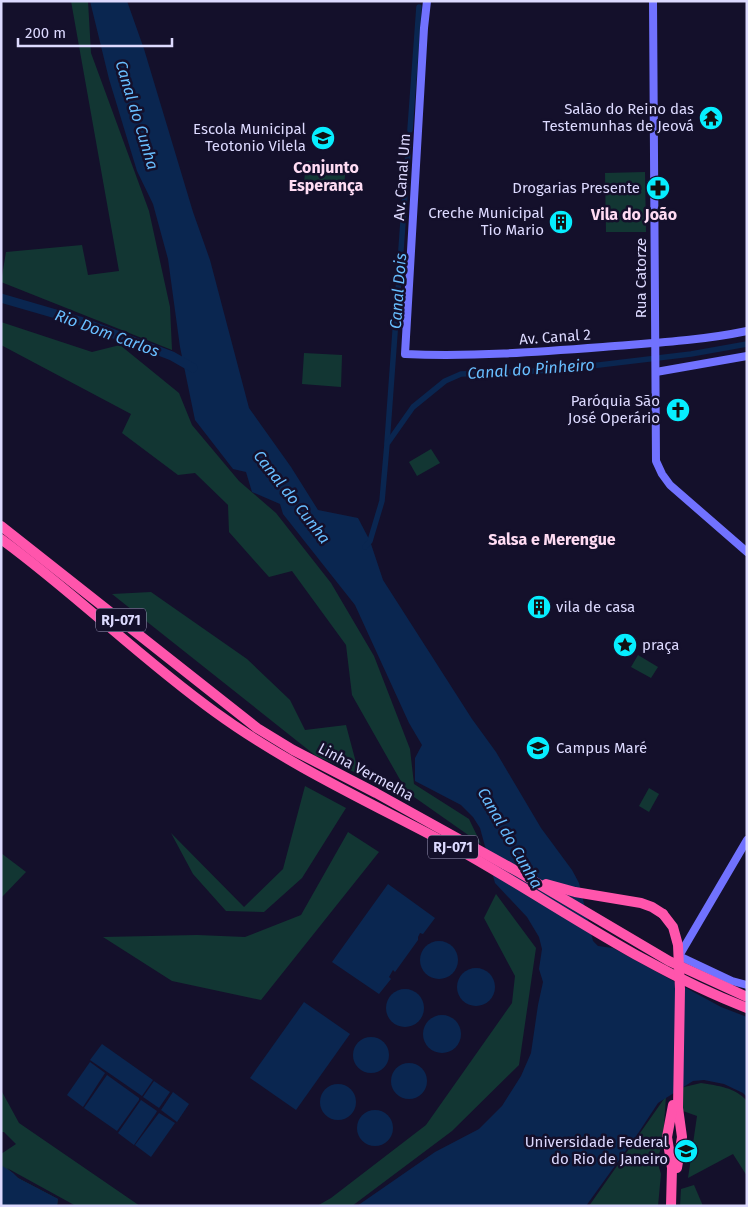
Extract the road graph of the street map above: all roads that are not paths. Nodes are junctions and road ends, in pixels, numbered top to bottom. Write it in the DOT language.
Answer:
graph roads {
  1 [pos="427,1"];
  2 [pos="653,1"];
  3 [pos="747,331"];
  4 [pos="655,344"];
  5 [pos="405,354"];
  6 [pos="747,356"];
  7 [pos="656,372"];
  8 [pos="1,526"];
  9 [pos="1,539"];
  10 [pos="1,547"];
  11 [pos="747,552"];
  12 [pos="61,588"];
  13 [pos="747,840"];
  14 [pos="520,874"];
  15 [pos="678,968"];
  16 [pos="747,985"];
  17 [pos="747,997"];
  18 [pos="747,1008"];
  19 [pos="674,1194"];
  20 [pos="671,1206"];
  21 [pos="676,1206"];
  1 -- 5 [label="street, Av. Canal Um"];
  2 -- 4 [label="street, Rua Catorze"];
  3 -- 4 [label="street"];
  4 -- 5 [label="street, Av. Canal 2"];
  4 -- 7 [label="street, Rua Catorze"];
  6 -- 7 [label="street"];
  7 -- 11 [label="street, Rua Catorze"];
  8 -- 14 [label="highway, Linha Vermelha / RJ-071"];
  9 -- 12 [label="highway, Linha Vermelha / RJ-071"];
  10 -- 12 [label="highway"];
  12 -- 18 [label="highway, Linha Vermelha / RJ-071"];
  13 -- 16 [label="street"];
  14 -- 15 [label="highway, bridge"];
  14 -- 17 [label="highway, Linha Vermelha / RJ-071"];
  15 -- 19 [label="highway, bridge"];
  15 -- 19 [label="highway, bridge"];
  19 -- 20 [label="highway"];
  19 -- 21 [label="highway"];
}
